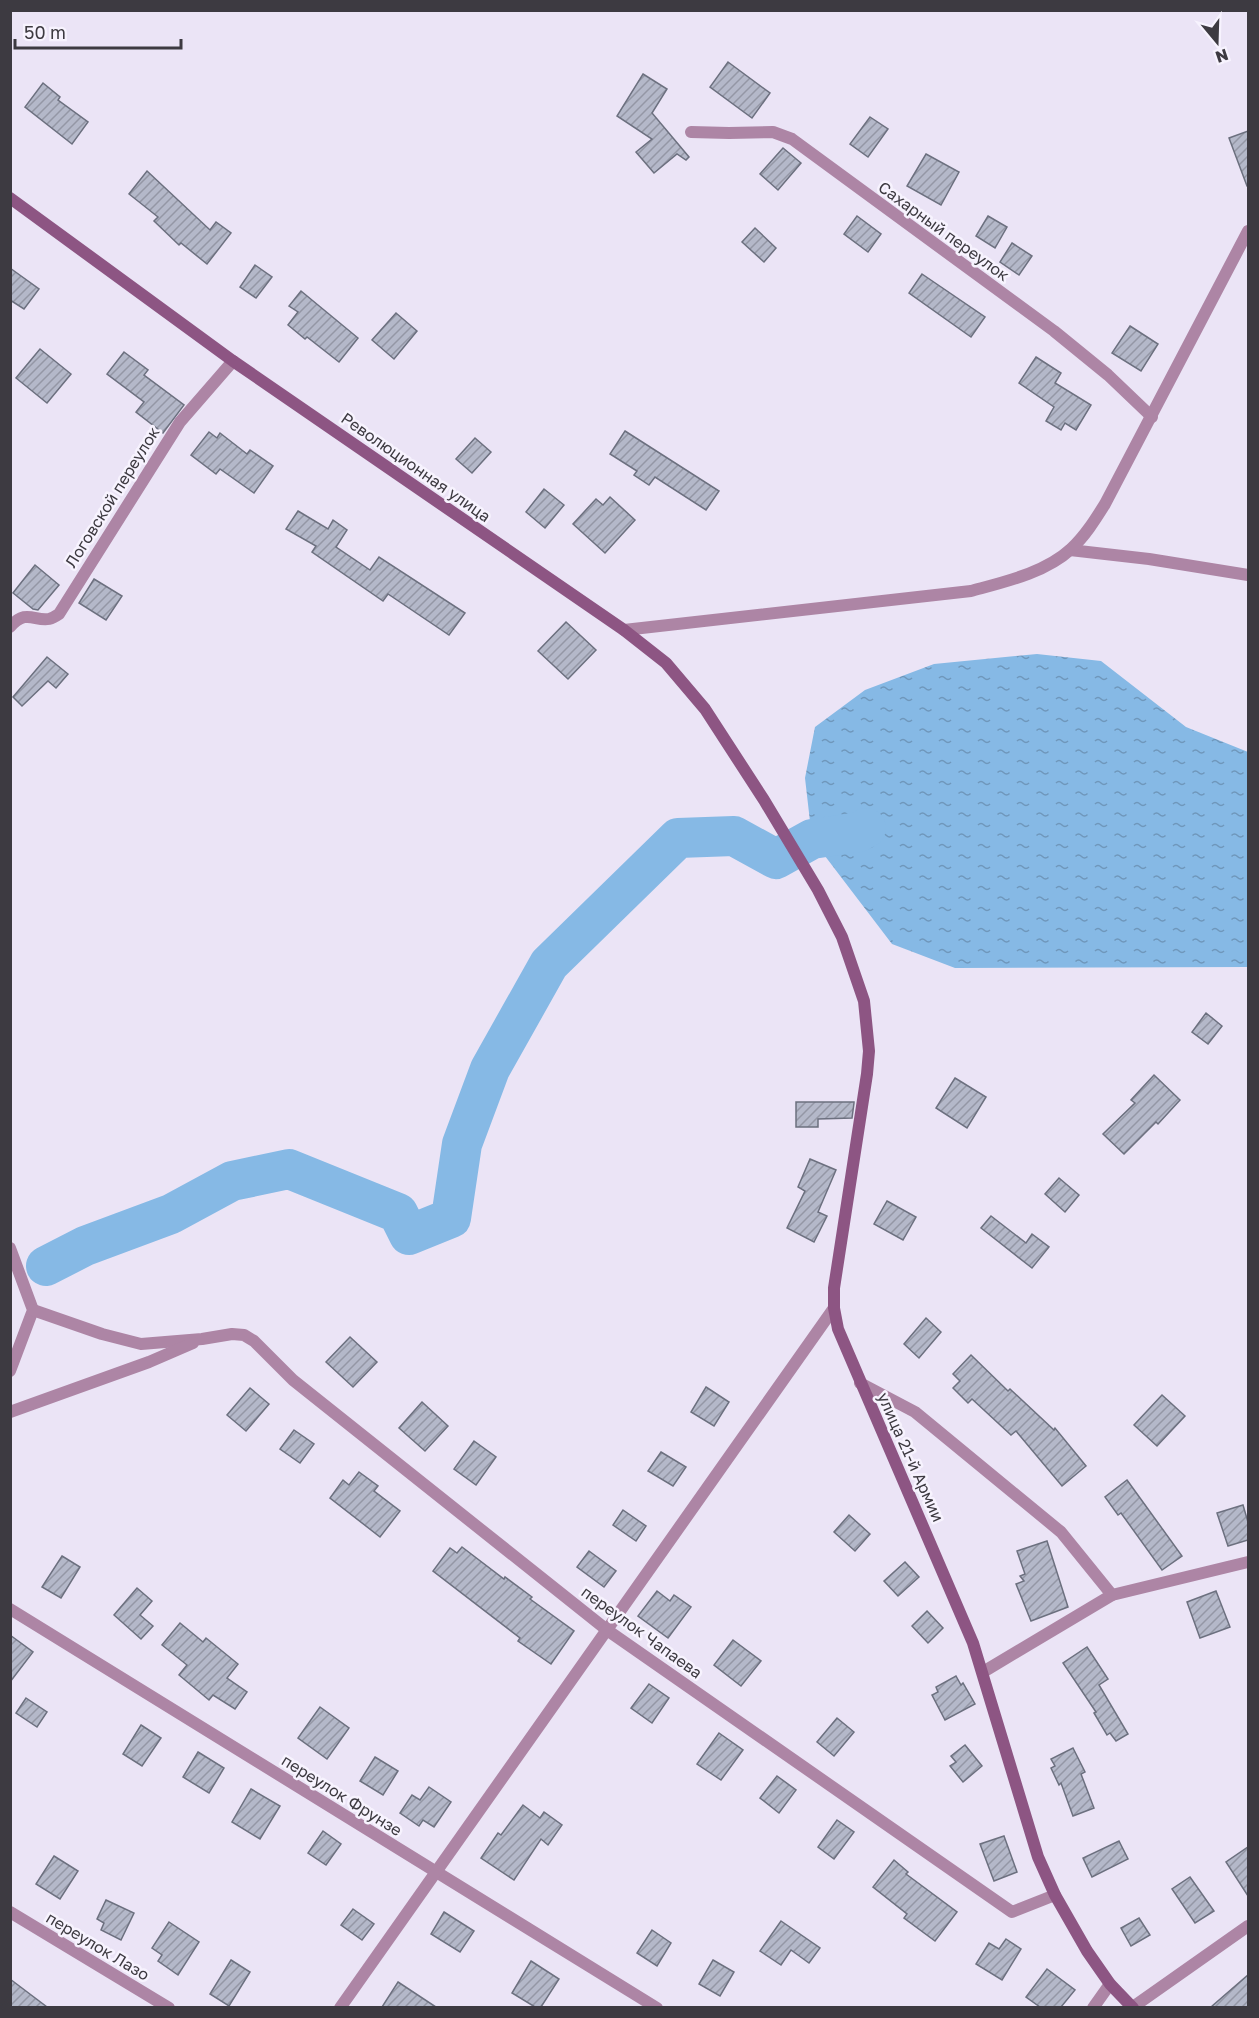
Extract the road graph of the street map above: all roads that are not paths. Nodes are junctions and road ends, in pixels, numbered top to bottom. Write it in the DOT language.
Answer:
graph roads {
  1 [pos="691,132"];
  2 [pos="10,198"];
  3 [pos="1248,231"];
  4 [pos="233,361"];
  5 [pos="1152,417"];
  6 [pos="1070,550"];
  7 [pos="1248,575"];
  8 [pos="10,627"];
  9 [pos="624,630"];
  10 [pos="818,890"];
  11 [pos="10,1248"];
  12 [pos="834,1308"];
  13 [pos="33,1310"];
  14 [pos="202,1339"];
  15 [pos="10,1371"];
  16 [pos="860,1383"];
  17 [pos="10,1412"];
  18 [pos="1248,1562"];
  19 [pos="1112,1595"];
  20 [pos="10,1609"];
  21 [pos="607,1630"];
  22 [pos="983,1672"];
  23 [pos="435,1872"];
  24 [pos="1055,1896"];
  25 [pos="10,1912"];
  26 [pos="1248,1926"];
  27 [pos="1110,1984"];
  28 [pos="169,2007"];
  29 [pos="340,2007"];
  30 [pos="657,2007"];
  31 [pos="1093,2007"];
  32 [pos="1133,2007"];
  1 -- 5 [label="street, Сахарный переулок"];
  2 -- 4 [label="main road, Революционная улица"];
  3 -- 5 [label="street"];
  4 -- 8 [label="street, Логовской переулок"];
  4 -- 9 [label="main road, Революционная улица"];
  5 -- 6 [label="street"];
  6 -- 7 [label="street"];
  6 -- 9 [label="street"];
  9 -- 10 [label="main road, Революционная улица"];
  10 -- 12 [label="main road, улица 21-й Армии"];
  11 -- 13 [label="street"];
  12 -- 16 [label="main road, улица 21-й Армии"];
  12 -- 21 [label="street"];
  13 -- 14 [label="street"];
  13 -- 15 [label="street"];
  14 -- 17 [label="street"];
  14 -- 21 [label="street, переулок Чапаева"];
  16 -- 19 [label="street"];
  16 -- 22 [label="main road, улица 21-й Армии"];
  18 -- 19 [label="street"];
  19 -- 22 [label="street"];
  20 -- 23 [label="street, переулок Фрунзе"];
  21 -- 23 [label="street"];
  21 -- 24 [label="street, переулок Чапаева"];
  22 -- 24 [label="main road, улица 21-й Армии"];
  23 -- 29 [label="street"];
  23 -- 30 [label="street, переулок Фрунзе"];
  24 -- 27 [label="main road, улица 21-й Армии"];
  25 -- 28 [label="street, переулок Лазо"];
  26 -- 32 [label="street"];
  27 -- 31 [label="street"];
  27 -- 32 [label="main road, улица 21-й Армии"];
}
